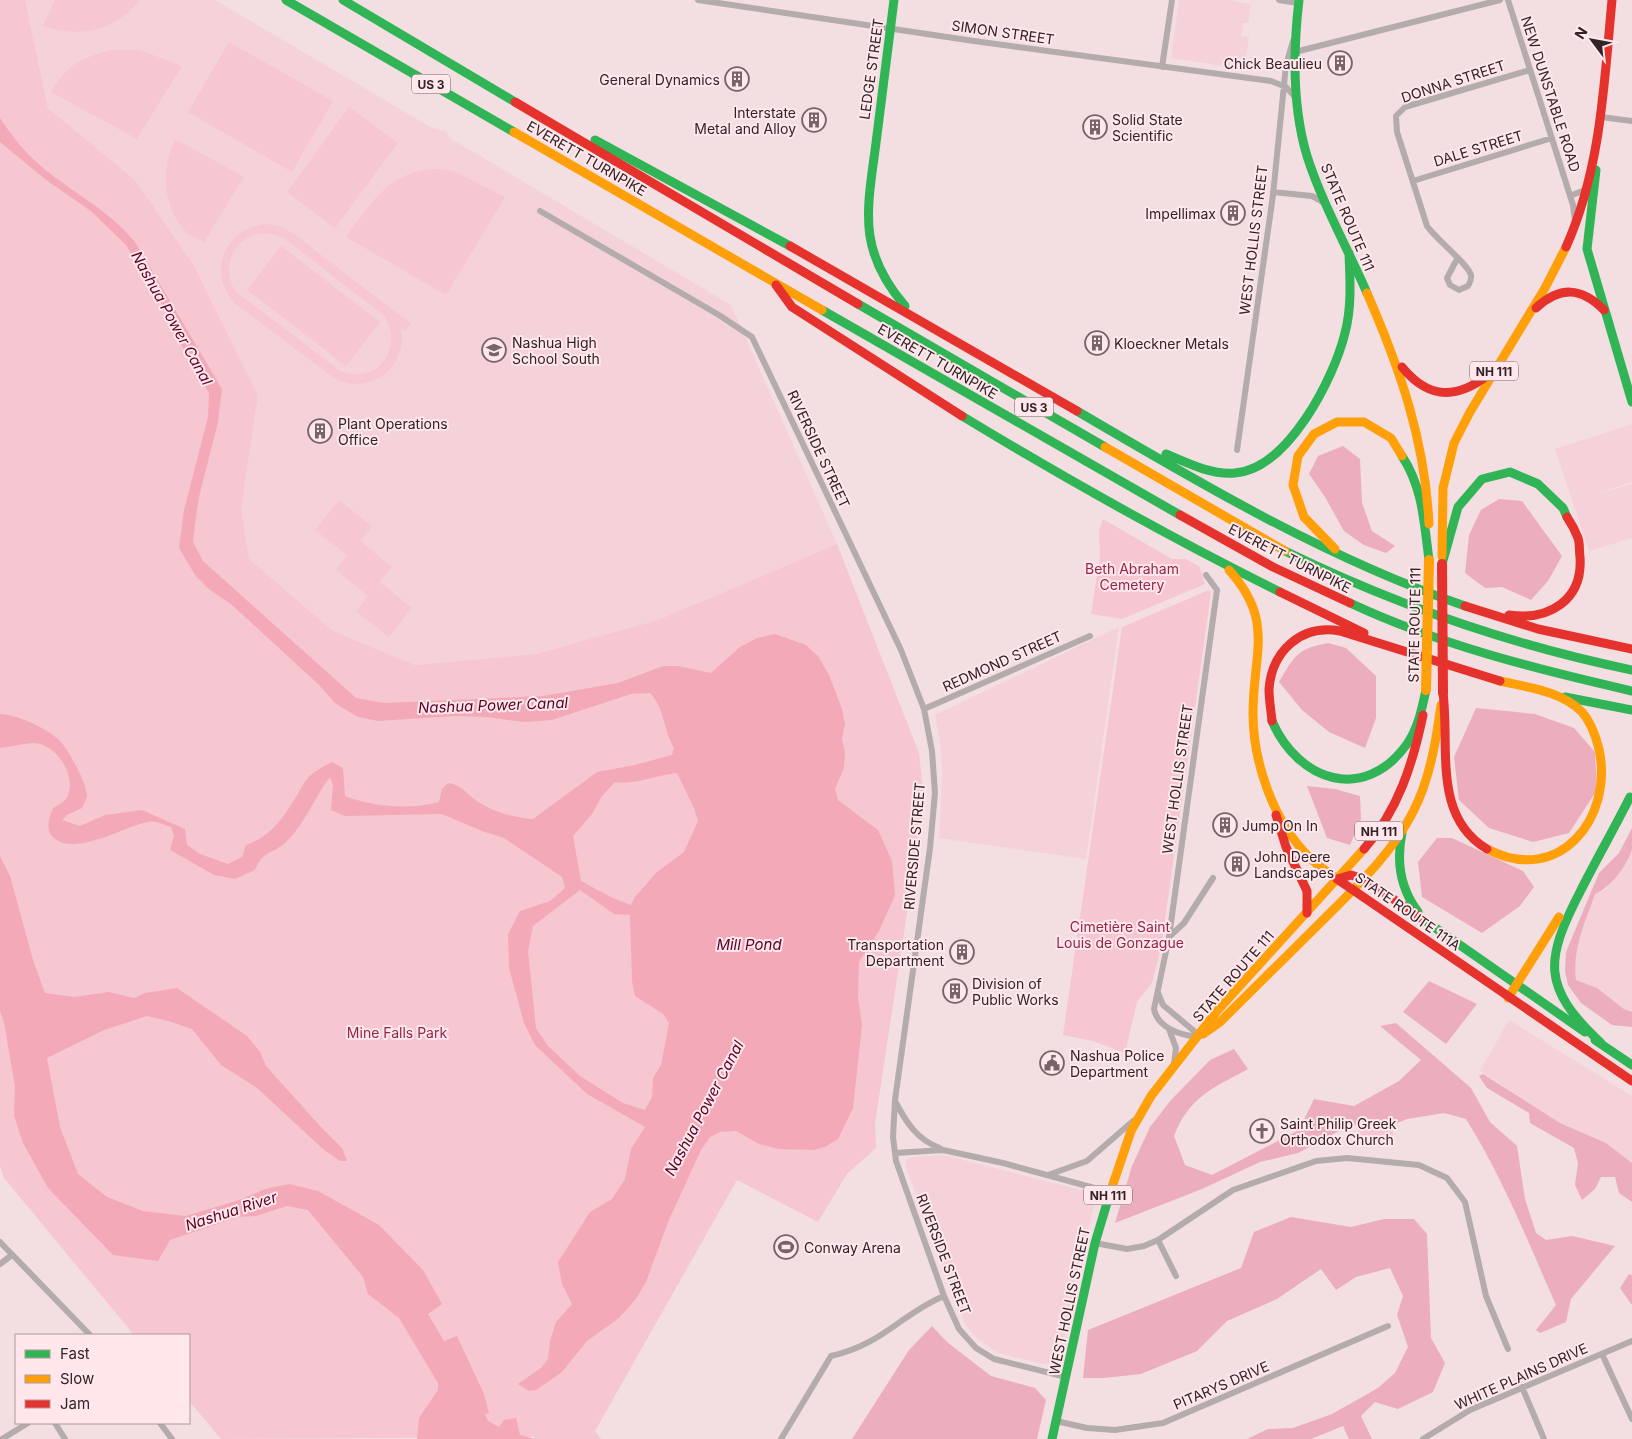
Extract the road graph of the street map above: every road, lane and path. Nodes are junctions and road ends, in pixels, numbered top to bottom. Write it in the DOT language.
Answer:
graph roads {
  1 [pos="286,0"];
  2 [pos="343,0"];
  3 [pos="698,0"];
  4 [pos="894,0"];
  5 [pos="1172,0"];
  6 [pos="1280,0"];
  7 [pos="1500,0"];
  8 [pos="1508,0"];
  9 [pos="1612,0"];
  10 [pos="1298,1"];
  11 [pos="890,28"];
  12 [pos="1295,32"];
  13 [pos="1295,52"];
  14 [pos="1162,67"];
  15 [pos="1530,70"];
  16 [pos="468,73"];
  17 [pos="1284,86"];
  18 [pos="1297,102"];
  19 [pos="1601,117"];
  20 [pos="1632,121"];
  21 [pos="1552,138"];
  22 [pos="1597,152"];
  23 [pos="1413,181"];
  24 [pos="1588,188"];
  25 [pos="1273,192"];
  26 [pos="1570,196"];
  27 [pos="1327,205"];
  28 [pos="540,211"];
  29 [pos="1573,232"];
  30 [pos="1349,253"];
  31 [pos="1457,259"];
  32 [pos="772,280"];
  33 [pos="1605,312"];
  34 [pos="918,317"];
  35 [pos="1518,332"];
  36 [pos="1387,343"];
  37 [pos="1499,362"];
  38 [pos="1631,396"];
  39 [pos="1093,420"];
  40 [pos="1237,450"];
  41 [pos="1207,556"];
  42 [pos="1428,560"];
  43 [pos="1358,564"];
  44 [pos="1442,564"];
  45 [pos="1206,575"];
  46 [pos="1460,604"];
  47 [pos="1090,636"];
  48 [pos="1632,649"];
  49 [pos="1433,661"];
  50 [pos="1632,670"];
  51 [pos="1426,690"];
  52 [pos="1632,691"];
  53 [pos="1444,693"];
  54 [pos="1546,693"];
  55 [pos="924,709"];
  56 [pos="1632,710"];
  57 [pos="1612,774"];
  58 [pos="1270,792"];
  59 [pos="1631,796"];
  60 [pos="1609,798"];
  61 [pos="1404,828"];
  62 [pos="1213,878"];
  63 [pos="1337,879"];
  64 [pos="1364,879"];
  65 [pos="1353,890"];
  66 [pos="1307,913"];
  67 [pos="1435,928"];
  68 [pos="1169,936"];
  69 [pos="1517,985"];
  70 [pos="1158,990"];
  71 [pos="1508,998"];
  72 [pos="1168,1028"];
  73 [pos="1200,1036"];
  74 [pos="1600,1043"];
  75 [pos="1632,1065"];
  76 [pos="1173,1066"];
  77 [pos="1632,1081"];
  78 [pos="895,1100"];
  79 [pos="1139,1115"];
  80 [pos="943,1150"];
  81 [pos="895,1153"];
  82 [pos="1046,1175"];
  83 [pos="1109,1192"];
  84 [pos="1158,1240"];
  85 [pos="0,1242"];
  86 [pos="1095,1243"];
  87 [pos="12,1255"];
  88 [pos="0,1264"];
  89 [pos="1176,1276"];
  90 [pos="944,1296"];
  91 [pos="1388,1326"];
  92 [pos="89,1334"];
  93 [pos="1632,1341"];
  94 [pos="1508,1349"];
  95 [pos="1602,1354"];
  96 [pos="1066,1377"];
  97 [pos="1522,1387"];
  98 [pos="1632,1419"];
  99 [pos="1056,1421"];
  100 [pos="26,1424"];
  101 [pos="55,1424"];
  102 [pos="161,1424"];
  103 [pos="1432,1437"];
  104 [pos="2,1439"];
  105 [pos="65,1439"];
  106 [pos="172,1439"];
  107 [pos="782,1439"];
  108 [pos="1052,1439"];
  109 [pos="1424,1439"];
  110 [pos="1544,1439"];
  1 -- 32 [label="main road, EVERETT TURNPIKE / US 3"];
  2 -- 16 [label="main road, EVERETT TURNPIKE / US 3"];
  3 -- 11 [label="street, SIMON STREET"];
  4 -- 11 [label="main road, LEDGE STREET"];
  5 -- 14 [label="street"];
  6 -- 10 [label="street"];
  7 -- 13 [label="street"];
  8 -- 15 [label="street, NEW DUNSTABLE ROAD"];
  9 -- 19 [label="main road, NH 111"];
  10 -- 12 [label="main road, WEST HOLLIS STREET / NH 111"];
  11 -- 14 [label="street, SIMON STREET"];
  11 -- 34 [label="main road, LEDGE STREET"];
  12 -- 13 [label="main road, STATE ROUTE 111 / NH 111"];
  12 -- 17 [label="street, WEST HOLLIS STREET"];
  13 -- 18 [label="main road, STATE ROUTE 111 / NH 111"];
  14 -- 17 [label="street, SIMON STREET"];
  15 -- 21 [label="street, NEW DUNSTABLE ROAD"];
  15 -- 23 [label="street, DONNA STREET"];
  16 -- 34 [label="main road"];
  16 -- 50 [label="main road, EVERETT TURNPIKE / US 3"];
  17 -- 18 [label="street"];
  17 -- 25 [label="street, WEST HOLLIS STREET"];
  18 -- 27 [label="main road, STATE ROUTE 111 / NH 111"];
  19 -- 20 [label="street"];
  19 -- 22 [label="main road, NH 111"];
  21 -- 23 [label="street, DALE STREET"];
  21 -- 26 [label="street, NEW DUNSTABLE ROAD"];
  22 -- 24 [label="main road, NH 111"];
  22 -- 33 [label="main road"];
  23 -- 31 [label="street, DONNA STREET"];
  24 -- 26 [label="street, NEW DUNSTABLE ROAD"];
  24 -- 29 [label="main road, STATE ROUTE 111 / NH 111"];
  25 -- 27 [label="street"];
  25 -- 40 [label="street, WEST HOLLIS STREET"];
  26 -- 29 [label="street, NEW DUNSTABLE ROAD"];
  27 -- 30 [label="main road, STATE ROUTE 111 / NH 111"];
  28 -- 55 [label="street, RIVERSIDE STREET"];
  29 -- 35 [label="main road, STATE ROUTE 111 / NH 111"];
  30 -- 36 [label="main road, STATE ROUTE 111 / NH 111"];
  30 -- 39 [label="main road"];
  31 -- 31 [label="street, DONNA STREET"];
  32 -- 41 [label="main road"];
  32 -- 52 [label="main road, EVERETT TURNPIKE / US 3"];
  33 -- 35 [label="main road"];
  33 -- 38 [label="main road"];
  34 -- 39 [label="main road"];
  35 -- 37 [label="main road, STATE ROUTE 111 / NH 111"];
  36 -- 37 [label="main road"];
  36 -- 42 [label="main road, STATE ROUTE 111 / NH 111"];
  37 -- 44 [label="main road, STATE ROUTE 111 / NH 111"];
  39 -- 43 [label="main road"];
  41 -- 49 [label="main road"];
  41 -- 58 [label="main road"];
  42 -- 43 [label="main road"];
  42 -- 51 [label="main road, STATE ROUTE 111 / NH 111, bridge"];
  43 -- 46 [label="main road"];
  44 -- 46 [label="main road"];
  44 -- 53 [label="main road, STATE ROUTE 111 / NH 111, bridge"];
  45 -- 68 [label="street, WEST HOLLIS STREET"];
  46 -- 48 [label="main road"];
  47 -- 55 [label="street, REDMOND STREET"];
  49 -- 51 [label="main road"];
  49 -- 54 [label="main road"];
  51 -- 63 [label="main road, STATE ROUTE 111 / NH 111"];
  53 -- 60 [label="main road"];
  53 -- 61 [label="main road, STATE ROUTE 111 / NH 111"];
  54 -- 56 [label="main road"];
  54 -- 57 [label="main road"];
  55 -- 78 [label="street, RIVERSIDE STREET"];
  58 -- 63 [label="main road"];
  58 -- 66 [label="main road"];
  59 -- 69 [label="main road"];
  59 -- 74 [label="main road"];
  61 -- 64 [label="main road, STATE ROUTE 111 / NH 111"];
  61 -- 67 [label="main road"];
  62 -- 68 [label="street"];
  63 -- 64 [label="main road, STATE ROUTE 111A"];
  63 -- 65 [label="main road, STATE ROUTE 111A"];
  63 -- 66 [label="main road, STATE ROUTE 111 / NH 111"];
  64 -- 65 [label="main road, STATE ROUTE 111 / NH 111"];
  64 -- 67 [label="main road, STATE ROUTE 111A"];
  65 -- 71 [label="main road, STATE ROUTE 111A"];
  65 -- 73 [label="main road, STATE ROUTE 111 / NH 111"];
  66 -- 73 [label="main road, STATE ROUTE 111 / NH 111"];
  67 -- 69 [label="main road, STATE ROUTE 111A"];
  68 -- 70 [label="street, WEST HOLLIS STREET"];
  69 -- 71 [label="main road"];
  69 -- 74 [label="main road, STATE ROUTE 111A"];
  70 -- 72 [label="street, WEST HOLLIS STREET"];
  70 -- 73 [label="street"];
  71 -- 77 [label="main road, STATE ROUTE 111A"];
  72 -- 73 [label="street"];
  72 -- 76 [label="street, WEST HOLLIS STREET"];
  73 -- 76 [label="main road, WEST HOLLIS STREET / NH 111"];
  74 -- 75 [label="main road, STATE ROUTE 111A"];
  76 -- 79 [label="main road, WEST HOLLIS STREET / NH 111"];
  78 -- 80 [label="street"];
  78 -- 81 [label="street, RIVERSIDE STREET"];
  79 -- 82 [label="street"];
  79 -- 83 [label="main road, WEST HOLLIS STREET / NH 111"];
  80 -- 81 [label="street"];
  80 -- 82 [label="street"];
  81 -- 90 [label="street, RIVERSIDE STREET"];
  82 -- 83 [label="street"];
  83 -- 86 [label="main road, WEST HOLLIS STREET / NH 111"];
  84 -- 86 [label="street"];
  84 -- 89 [label="street"];
  84 -- 94 [label="street"];
  85 -- 87 [label="street"];
  86 -- 96 [label="main road, WEST HOLLIS STREET / NH 111"];
  87 -- 88 [label="street"];
  87 -- 92 [label="street"];
  90 -- 96 [label="street, RIVERSIDE STREET"];
  90 -- 107 [label="street"];
  91 -- 99 [label="street, PITARYS DRIVE"];
  93 -- 95 [label="street, WHITE PLAINS DRIVE"];
  95 -- 97 [label="street, WHITE PLAINS DRIVE"];
  95 -- 98 [label="street"];
  96 -- 99 [label="main road, WEST HOLLIS STREET / NH 111"];
  97 -- 103 [label="street, WHITE PLAINS DRIVE"];
  97 -- 110 [label="street"];
  99 -- 108 [label="main road, WEST HOLLIS STREET / NH 111"];
  100 -- 104 [label="street"];
  101 -- 105 [label="street"];
  102 -- 106 [label="street"];
  103 -- 109 [label="street, WHITE PLAINS DRIVE"];
}
